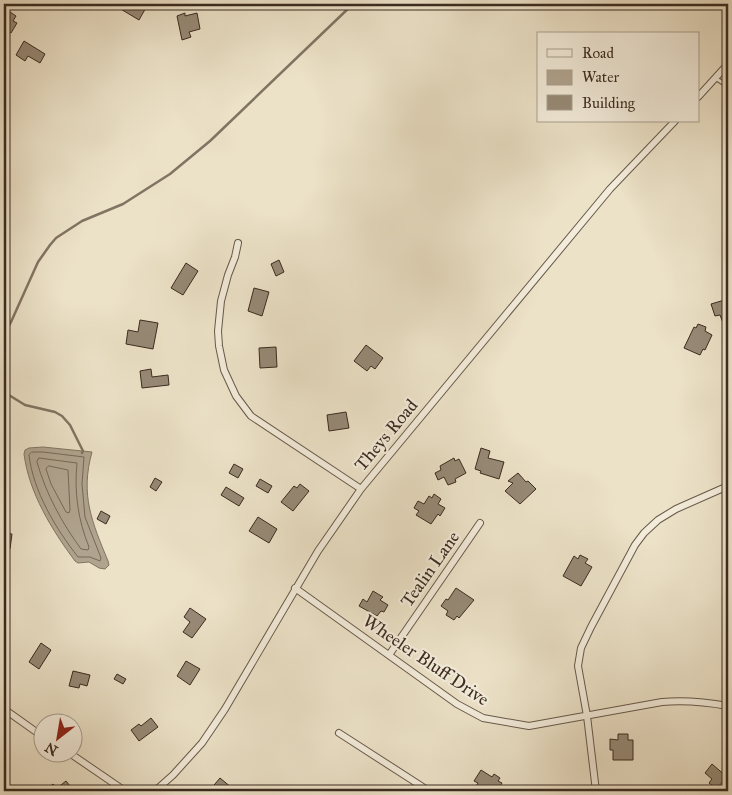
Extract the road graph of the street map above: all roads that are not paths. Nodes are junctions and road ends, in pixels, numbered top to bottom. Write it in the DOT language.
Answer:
graph roads {
  1 [pos="728,64"];
  2 [pos="715,78"];
  3 [pos="728,86"];
  4 [pos="700,94"];
  5 [pos="674,122"];
  6 [pos="238,243"];
  7 [pos="728,486"];
  8 [pos="361,489"];
  9 [pos="480,524"];
  10 [pos="295,588"];
  11 [pos="389,655"];
  12 [pos="728,706"];
  13 [pos="4,709"];
  14 [pos="587,716"];
  15 [pos="32,729"];
  16 [pos="338,733"];
  17 [pos="82,762"];
  18 [pos="125,791"];
  19 [pos="155,791"];
  20 [pos="429,791"];
  21 [pos="596,791"];
  1 -- 2 [label="street"];
  2 -- 3 [label="lane"];
  2 -- 4 [label="street"];
  5 -- 8 [label="street, Theys Road"];
  6 -- 8 [label="street"];
  7 -- 14 [label="street"];
  8 -- 10 [label="street, Theys Road"];
  9 -- 11 [label="street, Tealin Lane"];
  10 -- 11 [label="street, Wheeler Bluff Drive"];
  10 -- 19 [label="street, Theys Road"];
  11 -- 14 [label="street, Wheeler Bluff Drive"];
  12 -- 14 [label="street, Wheeler Bluff Drive"];
  13 -- 15 [label="street"];
  14 -- 21 [label="street"];
  16 -- 20 [label="street"];
  17 -- 18 [label="street"];
}
